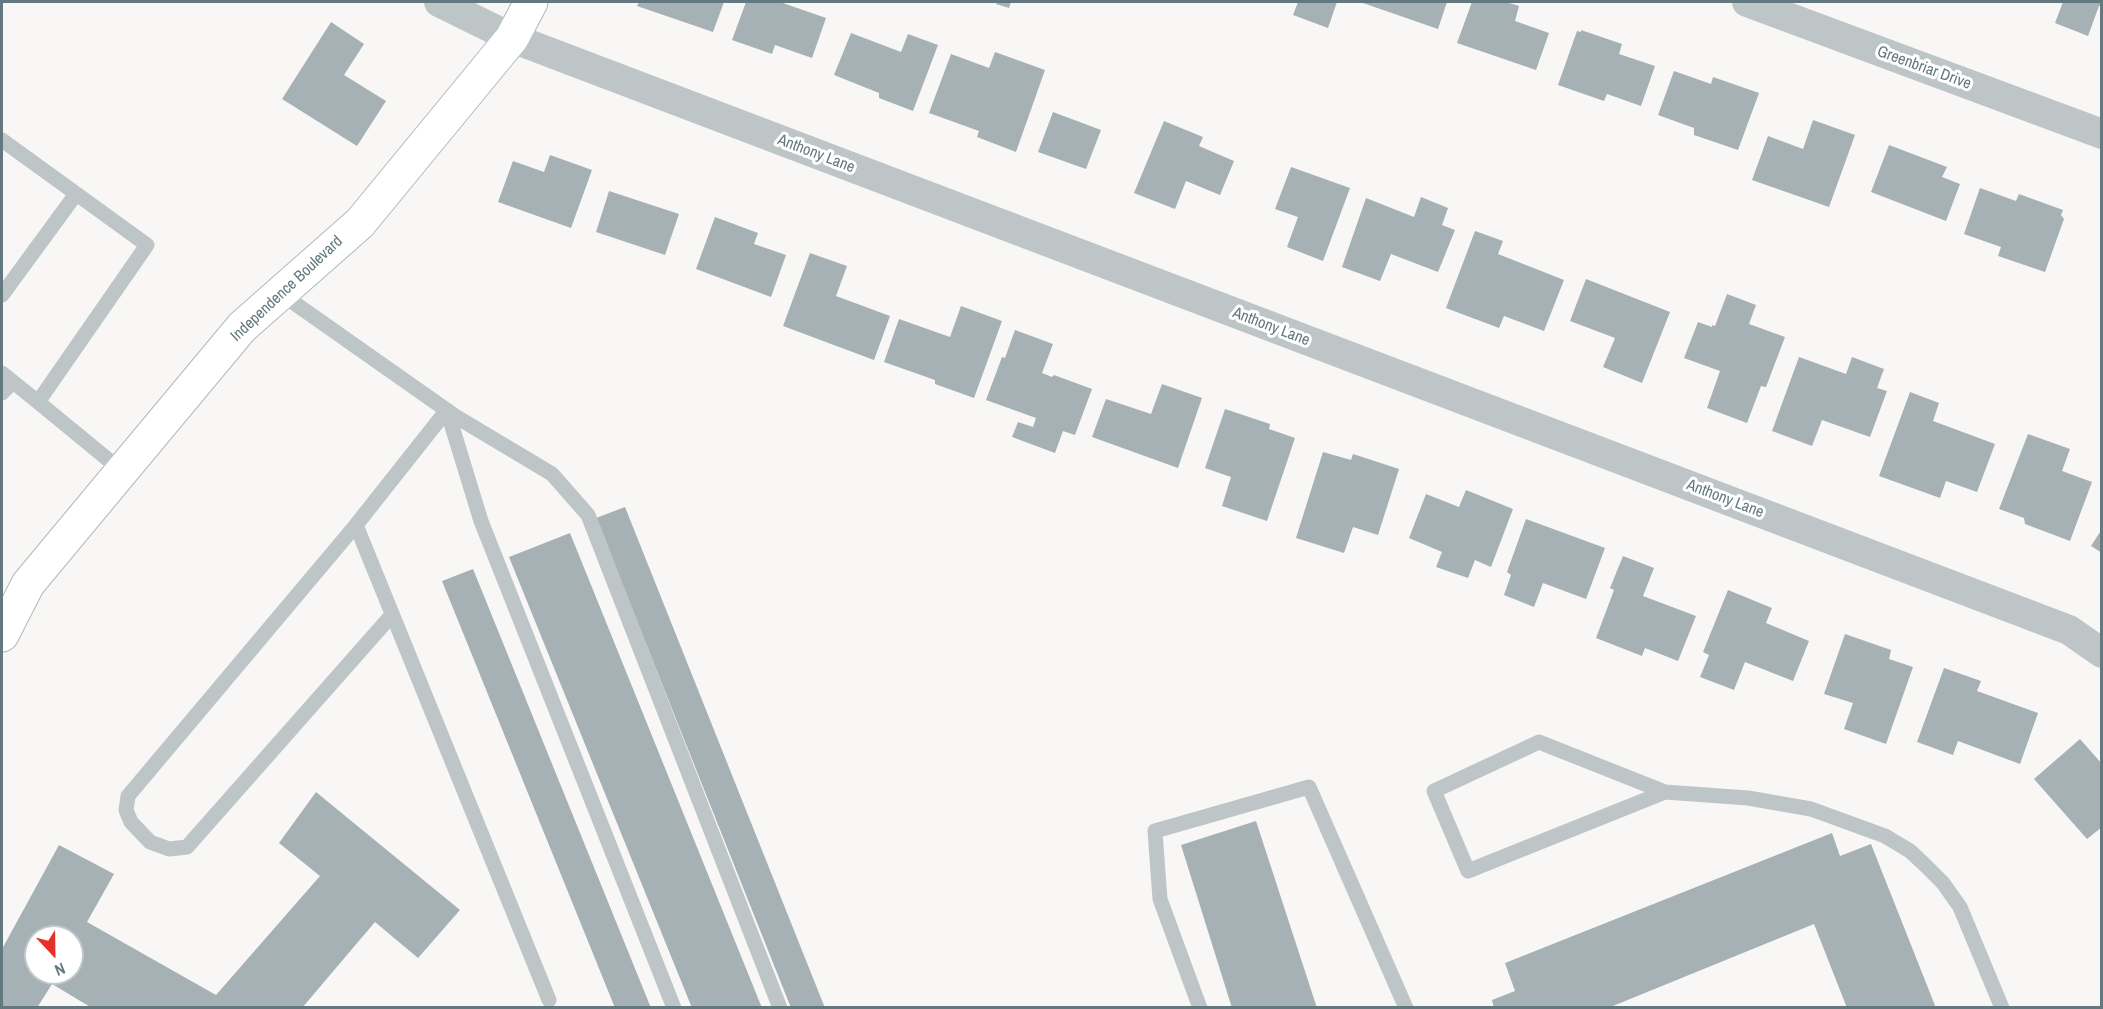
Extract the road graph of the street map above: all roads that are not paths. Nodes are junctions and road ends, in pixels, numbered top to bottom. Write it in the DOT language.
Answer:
graph roads {
  1 [pos="439,2"];
  2 [pos="531,2"];
  3 [pos="1747,2"];
  4 [pos="512,38"];
  5 [pos="2102,134"];
  6 [pos="2,140"];
  7 [pos="76,194"];
  8 [pos="280,293"];
  9 [pos="2,295"];
  10 [pos="7,377"];
  11 [pos="2,393"];
  12 [pos="38,402"];
  13 [pos="447,410"];
  14 [pos="122,471"];
  15 [pos="356,525"];
  16 [pos="391,616"];
  17 [pos="2,635"];
  18 [pos="2102,652"];
  19 [pos="1665,792"];
  20 [pos="549,1000"];
  21 [pos="674,1008"];
  22 [pos="780,1008"];
  23 [pos="1200,1008"];
  24 [pos="1406,1008"];
  25 [pos="2002,1008"];
  1 -- 4 [label="street, Anthony Lane"];
  2 -- 4 [label="street, Independence Boulevard"];
  3 -- 5 [label="street, Greenbriar Drive"];
  4 -- 8 [label="street, Independence Boulevard"];
  4 -- 18 [label="street, Anthony Lane"];
  6 -- 7 [label="lane"];
  7 -- 9 [label="lane"];
  7 -- 12 [label="lane"];
  8 -- 13 [label="lane"];
  8 -- 14 [label="street, Independence Boulevard"];
  10 -- 11 [label="lane"];
  10 -- 12 [label="lane"];
  12 -- 14 [label="lane"];
  13 -- 15 [label="lane"];
  13 -- 21 [label="lane"];
  13 -- 22 [label="lane"];
  14 -- 17 [label="street, Independence Boulevard"];
  15 -- 16 [label="lane"];
  15 -- 16 [label="lane"];
  16 -- 20 [label="lane"];
  19 -- 19 [label="lane"];
  19 -- 25 [label="lane"];
  23 -- 24 [label="lane"];
}
